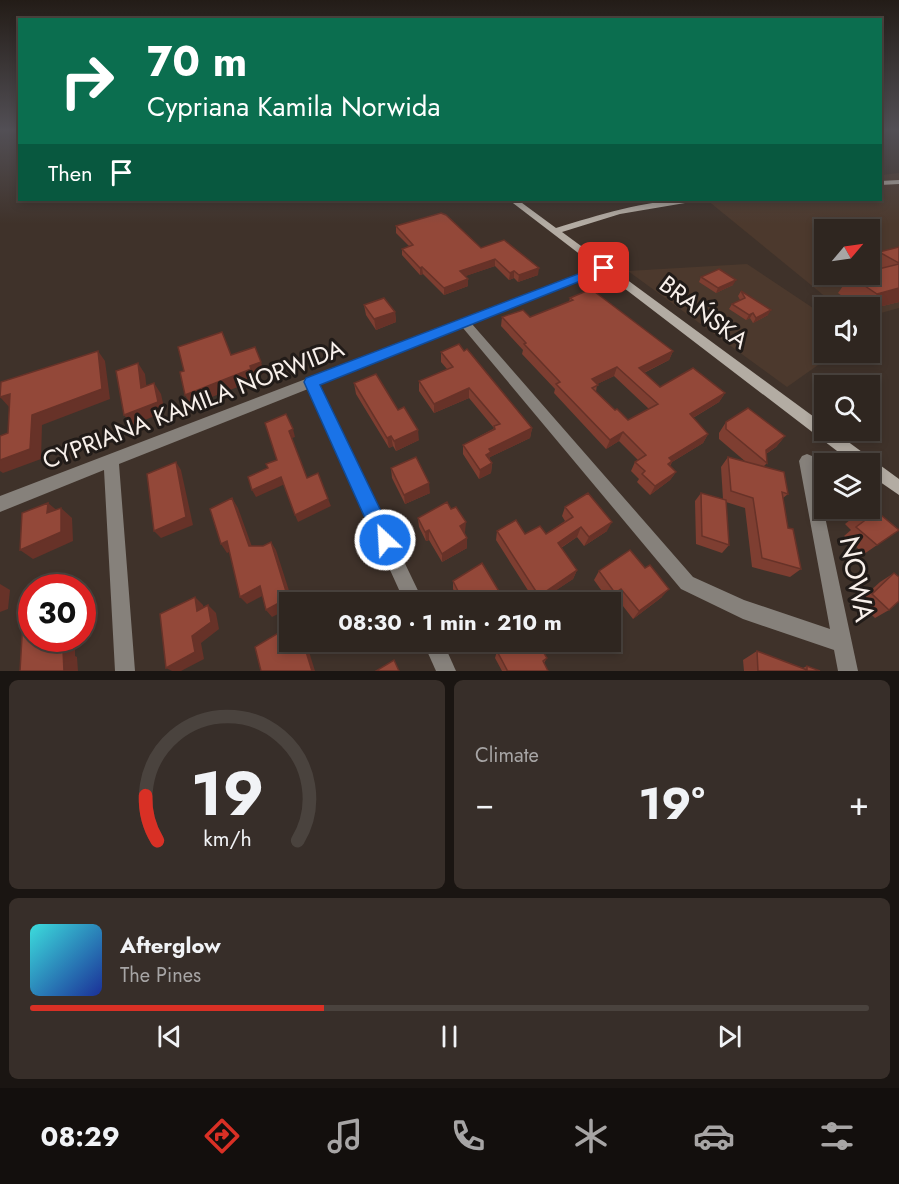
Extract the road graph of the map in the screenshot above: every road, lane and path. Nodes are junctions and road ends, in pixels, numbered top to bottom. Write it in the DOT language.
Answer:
graph roads {
  1 [pos="899,182"];
  2 [pos="882,183"];
  3 [pos="514,201"];
  4 [pos="680,201"];
  5 [pos="555,231"];
  6 [pos="604,268"];
  7 [pos="465,323"];
  8 [pos="311,382"];
  9 [pos="851,453"];
  10 [pos="111,461"];
  11 [pos="807,461"];
  12 [pos="880,474"];
  13 [pos="899,488"];
  14 [pos="0,504"];
  15 [pos="410,592"];
  16 [pos="842,642"];
  17 [pos="437,652"];
  18 [pos="125,671"];
  19 [pos="446,671"];
  20 [pos="848,671"];
  1 -- 2 [label="street"];
  3 -- 5 [label="street, BRAŃSKA"];
  4 -- 5 [label="street"];
  5 -- 6 [label="street, BRAŃSKA"];
  6 -- 7 [label="street, CYPRIANA KAMILA NORWIDA"];
  6 -- 9 [label="street, BRAŃSKA"];
  7 -- 8 [label="street, CYPRIANA KAMILA NORWIDA"];
  7 -- 16 [label="street"];
  8 -- 10 [label="street, CYPRIANA KAMILA NORWIDA"];
  8 -- 15 [label="street"];
  10 -- 14 [label="street, CYPRIANA KAMILA NORWIDA"];
  10 -- 18 [label="street"];
  11 -- 16 [label="street, NOWA"];
  12 -- 13 [label="street"];
  16 -- 20 [label="street, NOWA"];
  17 -- 19 [label="street"];
}
